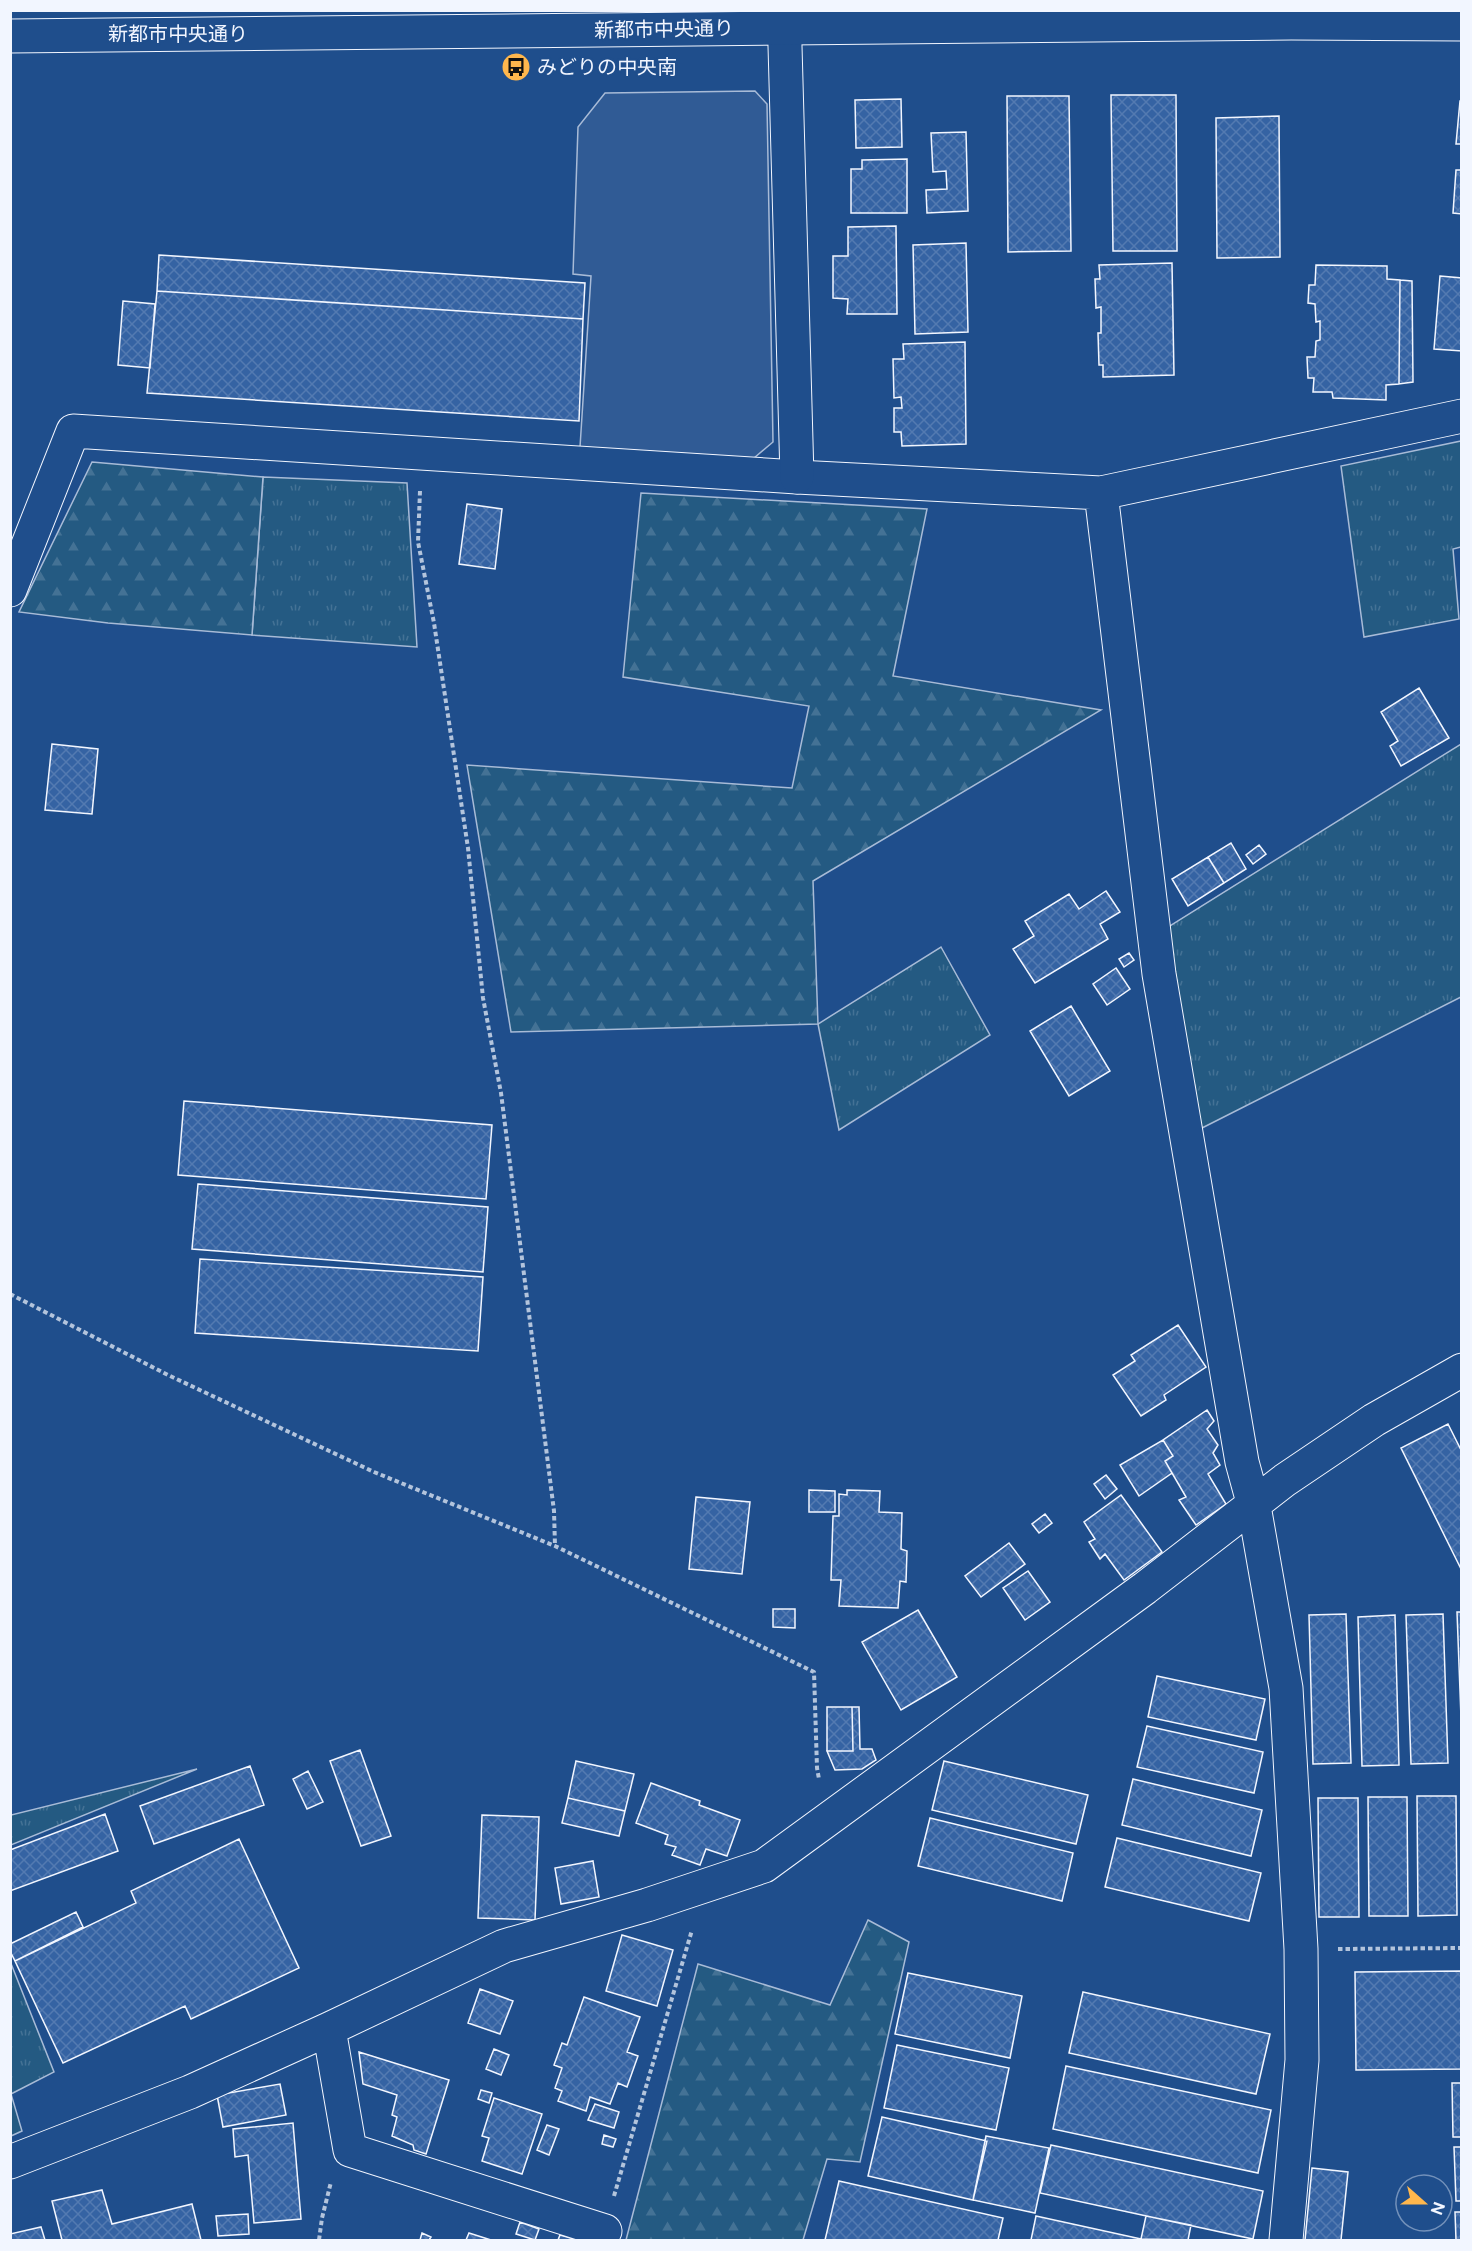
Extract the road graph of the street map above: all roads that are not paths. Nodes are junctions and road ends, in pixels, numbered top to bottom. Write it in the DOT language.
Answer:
graph roads {
  1 [pos="784,19"];
  2 [pos="1461,24"];
  3 [pos="10,36"];
  4 [pos="1461,416"];
  5 [pos="797,477"];
  6 [pos="1101,493"];
  7 [pos="10,590"];
  8 [pos="1461,1370"];
  9 [pos="1254,1506"];
  10 [pos="329,2030"];
  11 [pos="10,2163"];
  12 [pos="605,2231"];
  13 [pos="1286,2241"];
  1 -- 2 [label="street, 新都市中央通り"];
  1 -- 3 [label="street, 新都市中央通り"];
  1 -- 5 [label="street"];
  4 -- 6 [label="street"];
  5 -- 6 [label="street"];
  5 -- 7 [label="street"];
  6 -- 9 [label="street"];
  8 -- 9 [label="street"];
  9 -- 10 [label="street"];
  9 -- 13 [label="street"];
  10 -- 11 [label="street"];
  10 -- 12 [label="street"];
}
